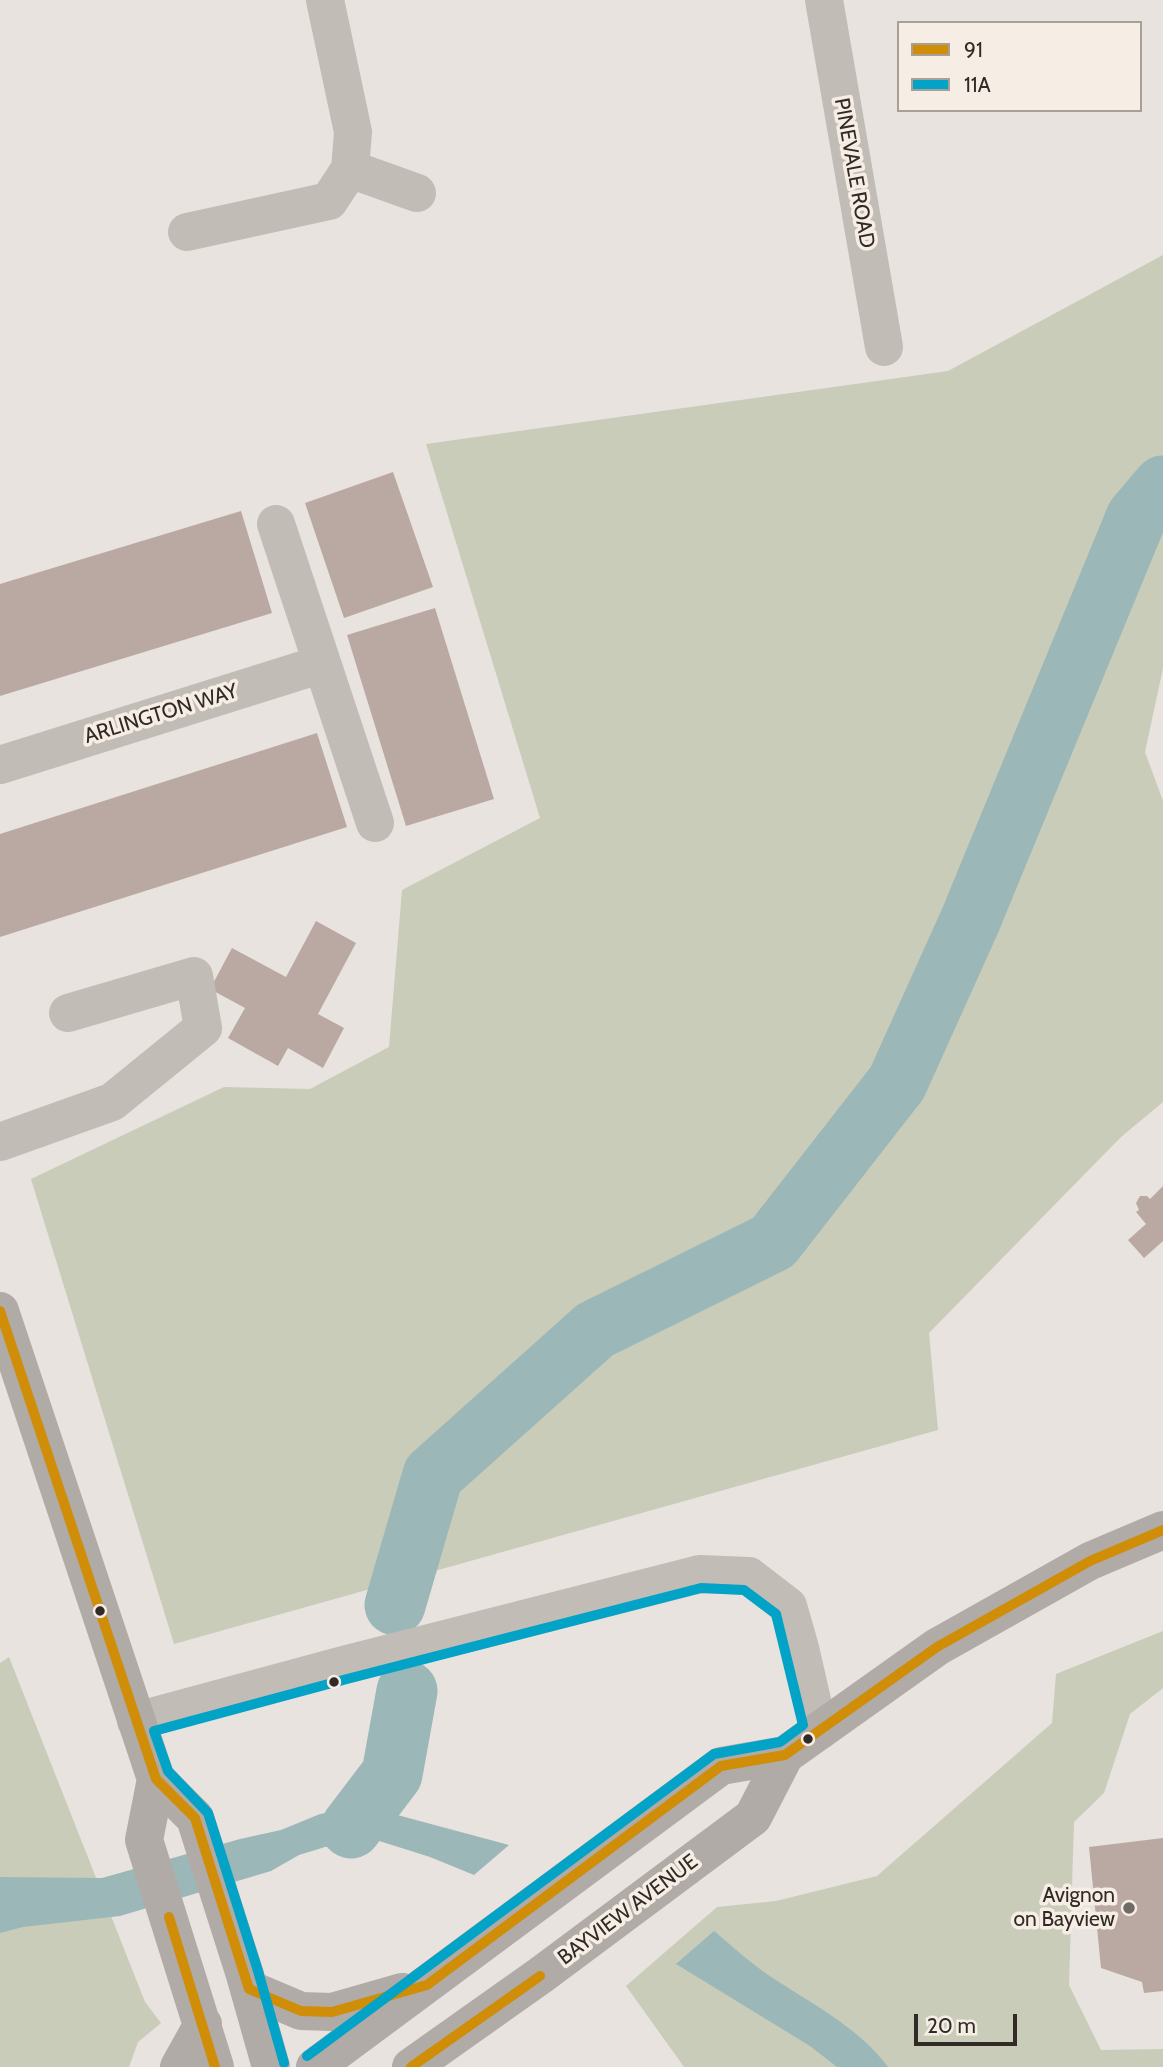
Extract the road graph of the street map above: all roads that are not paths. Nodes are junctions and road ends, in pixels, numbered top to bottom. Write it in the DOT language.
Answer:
graph roads {
  1 [pos="325,0"];
  2 [pos="824,0"];
  3 [pos="350,169"];
  4 [pos="417,193"];
  5 [pos="187,232"];
  6 [pos="884,347"];
  7 [pos="276,524"];
  8 [pos="322,664"];
  9 [pos="0,765"];
  10 [pos="375,823"];
  11 [pos="68,1013"];
  12 [pos="0,1142"];
  13 [pos="0,1311"];
  14 [pos="1163,1530"];
  15 [pos="136,1721"];
  16 [pos="819,1731"];
  17 [pos="785,1755"];
  18 [pos="156,1779"];
  19 [pos="247,1982"];
  20 [pos="427,1985"];
  21 [pos="200,2014"];
  22 [pos="178,2067"];
  23 [pos="215,2067"];
  24 [pos="271,2067"];
  25 [pos="315,2067"];
  26 [pos="411,2067"];
  1 -- 3 [label="street"];
  2 -- 6 [label="street, PINEVALE ROAD"];
  3 -- 4 [label="street"];
  3 -- 5 [label="street"];
  7 -- 8 [label="street"];
  8 -- 9 [label="street, ARLINGTON WAY"];
  8 -- 10 [label="street"];
  11 -- 12 [label="street"];
  13 -- 15 [label="main road"];
  14 -- 16 [label="main road, BAYVIEW AVENUE"];
  15 -- 16 [label="street"];
  15 -- 18 [label="main road"];
  16 -- 17 [label="main road, BAYVIEW AVENUE"];
  17 -- 20 [label="main road, BAYVIEW AVENUE"];
  17 -- 26 [label="main road, BAYVIEW AVENUE"];
  18 -- 19 [label="main road"];
  18 -- 21 [label="main road"];
  19 -- 20 [label="main road"];
  19 -- 24 [label="main road"];
  20 -- 25 [label="main road, BAYVIEW AVENUE"];
  21 -- 22 [label="main road"];
  21 -- 23 [label="main road"];
}
